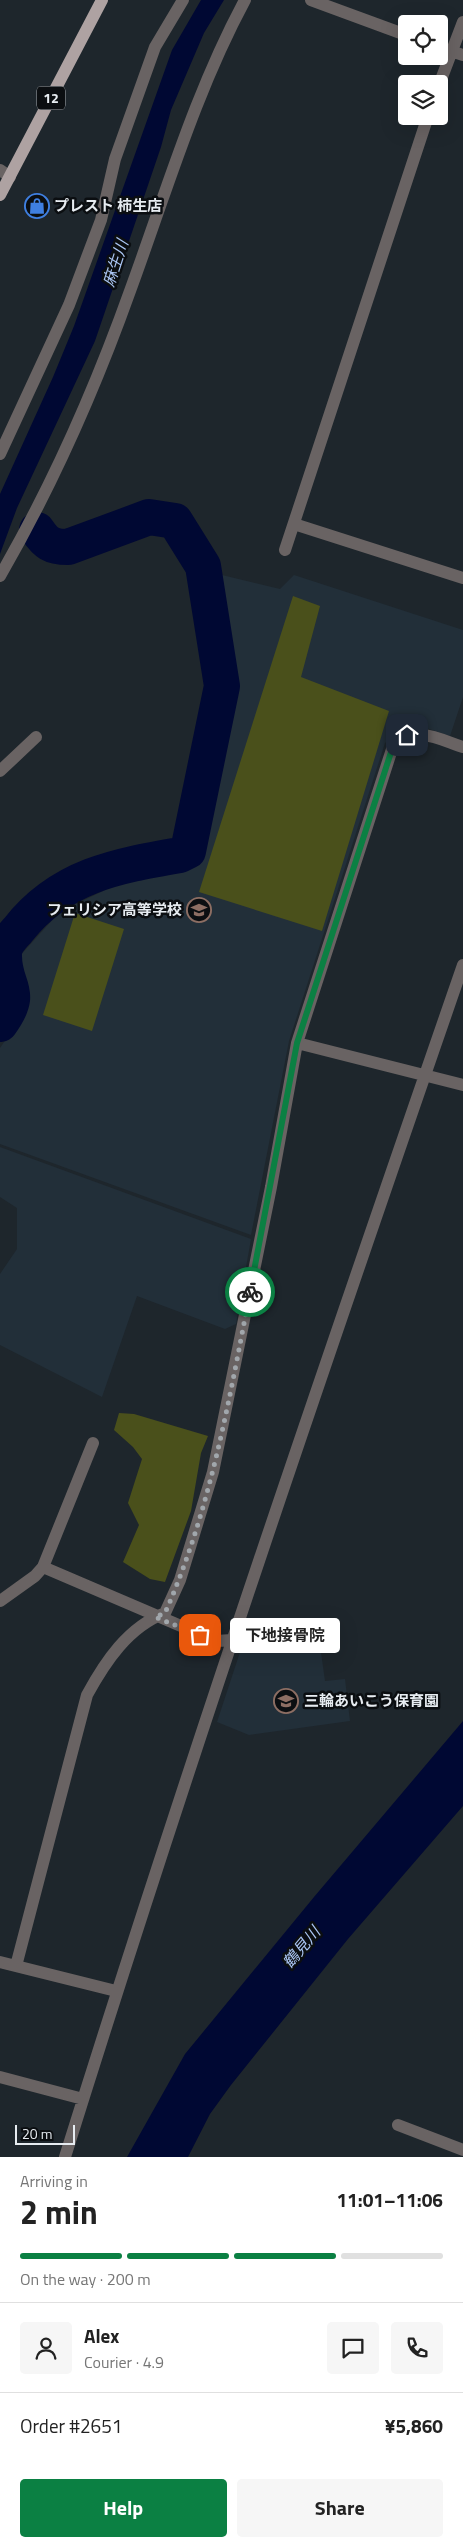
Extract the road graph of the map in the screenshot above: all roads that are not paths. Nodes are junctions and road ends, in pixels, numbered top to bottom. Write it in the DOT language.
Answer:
graph roads {
  1 [pos="102,0"];
  2 [pos="183,0"];
  3 [pos="245,0"];
  4 [pos="311,0"];
  5 [pos="463,22"];
  6 [pos="398,32"];
  7 [pos="448,43"];
  8 [pos="448,50"];
  9 [pos="463,55"];
  10 [pos="425,125"];
  11 [pos="5,173"];
  12 [pos="0,195"];
  13 [pos="0,454"];
  14 [pos="294,524"];
  15 [pos="285,550"];
  16 [pos="0,576"];
  17 [pos="463,578"];
  18 [pos="36,737"];
  19 [pos="463,746"];
  20 [pos="0,771"];
  21 [pos="463,966"];
  22 [pos="297,1043"];
  23 [pos="425,1075"];
  24 [pos="463,1085"];
  25 [pos="93,1443"];
  26 [pos="43,1567"];
  27 [pos="0,1601"];
  28 [pos="155,1617"];
  29 [pos="232,1640"];
  30 [pos="0,1962"];
  31 [pos="16,1966"];
  32 [pos="116,1991"];
  33 [pos="0,2077"];
  34 [pos="83,2100"];
  35 [pos="398,2125"];
  36 [pos="463,2150"];
  37 [pos="65,2157"];
  1 -- 11 [label="main road, 12"];
  2 -- 13 [label="street"];
  3 -- 16 [label="street"];
  4 -- 6 [label="street"];
  5 -- 7 [label="street"];
  8 -- 9 [label="street"];
  10 -- 14 [label="street"];
  11 -- 12 [label="main road, 12"];
  14 -- 15 [label="street"];
  14 -- 17 [label="street"];
  18 -- 20 [label="street"];
  19 -- 22 [label="street"];
  21 -- 23 [label="street"];
  22 -- 23 [label="street"];
  22 -- 28 [label="street"];
  23 -- 24 [label="street"];
  23 -- 29 [label="street"];
  25 -- 26 [label="street"];
  26 -- 27 [label="street"];
  26 -- 28 [label="street"];
  28 -- 29 [label="street"];
  28 -- 31 [label="street"];
  29 -- 32 [label="street"];
  30 -- 31 [label="street"];
  31 -- 32 [label="street"];
  32 -- 34 [label="street"];
  33 -- 34 [label="street"];
  34 -- 37 [label="street"];
  35 -- 36 [label="street"];
}
